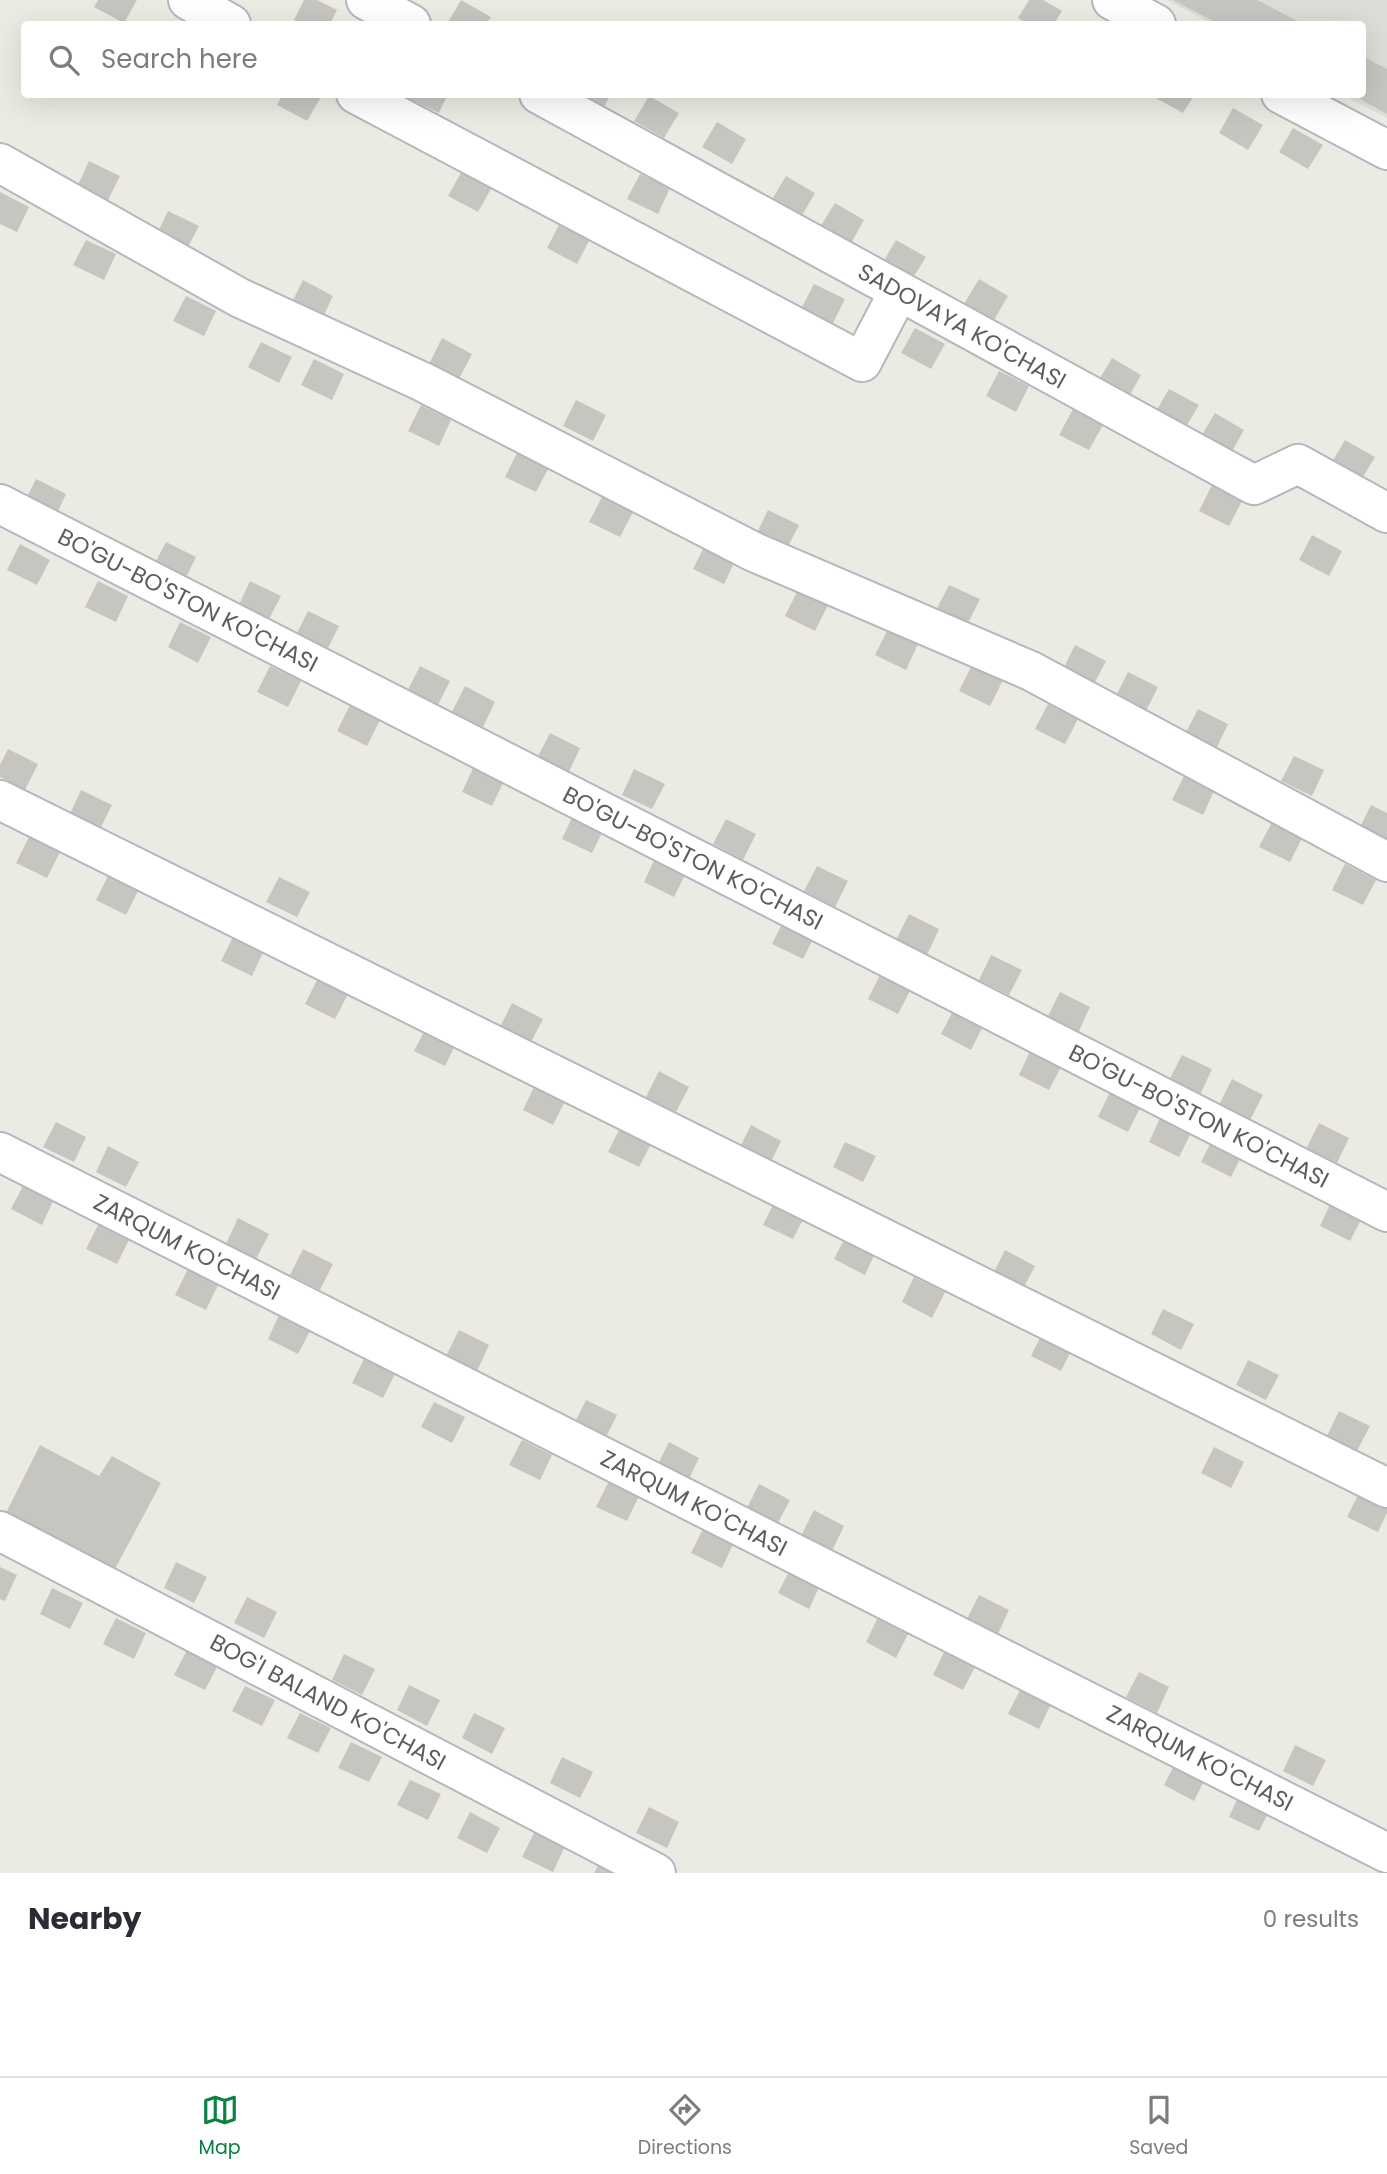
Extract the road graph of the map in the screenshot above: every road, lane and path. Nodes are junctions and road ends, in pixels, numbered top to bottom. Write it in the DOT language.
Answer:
graph roads {
  1 [pos="188,0"];
  2 [pos="366,0"];
  3 [pos="1112,0"];
  4 [pos="226,21"];
  5 [pos="405,21"];
  6 [pos="1150,21"];
  7 [pos="364,98"];
  8 [pos="546,98"];
  9 [pos="1289,98"];
  10 [pos="1387,150"];
  11 [pos="0,163"];
  12 [pos="899,291"];
  13 [pos="0,504"];
  14 [pos="1387,513"];
  15 [pos="0,800"];
  16 [pos="1387,862"];
  17 [pos="0,1152"];
  18 [pos="1387,1212"];
  19 [pos="1387,1488"];
  20 [pos="0,1531"];
  21 [pos="1387,1853"];
  22 [pos="656,1873"];
  1 -- 4 [label="street"];
  2 -- 5 [label="street"];
  3 -- 6 [label="street"];
  7 -- 12 [label="street"];
  8 -- 12 [label="street, SADOVAYA KO'CHASI"];
  9 -- 10 [label="street"];
  11 -- 16 [label="street"];
  12 -- 14 [label="street, SADOVAYA KO'CHASI"];
  13 -- 18 [label="street, BO'GU-BO'STON KO'CHASI"];
  15 -- 19 [label="street"];
  17 -- 21 [label="street, ZARQUM KO'CHASI"];
  20 -- 22 [label="street, BOG'I BALAND KO'CHASI"];
}
